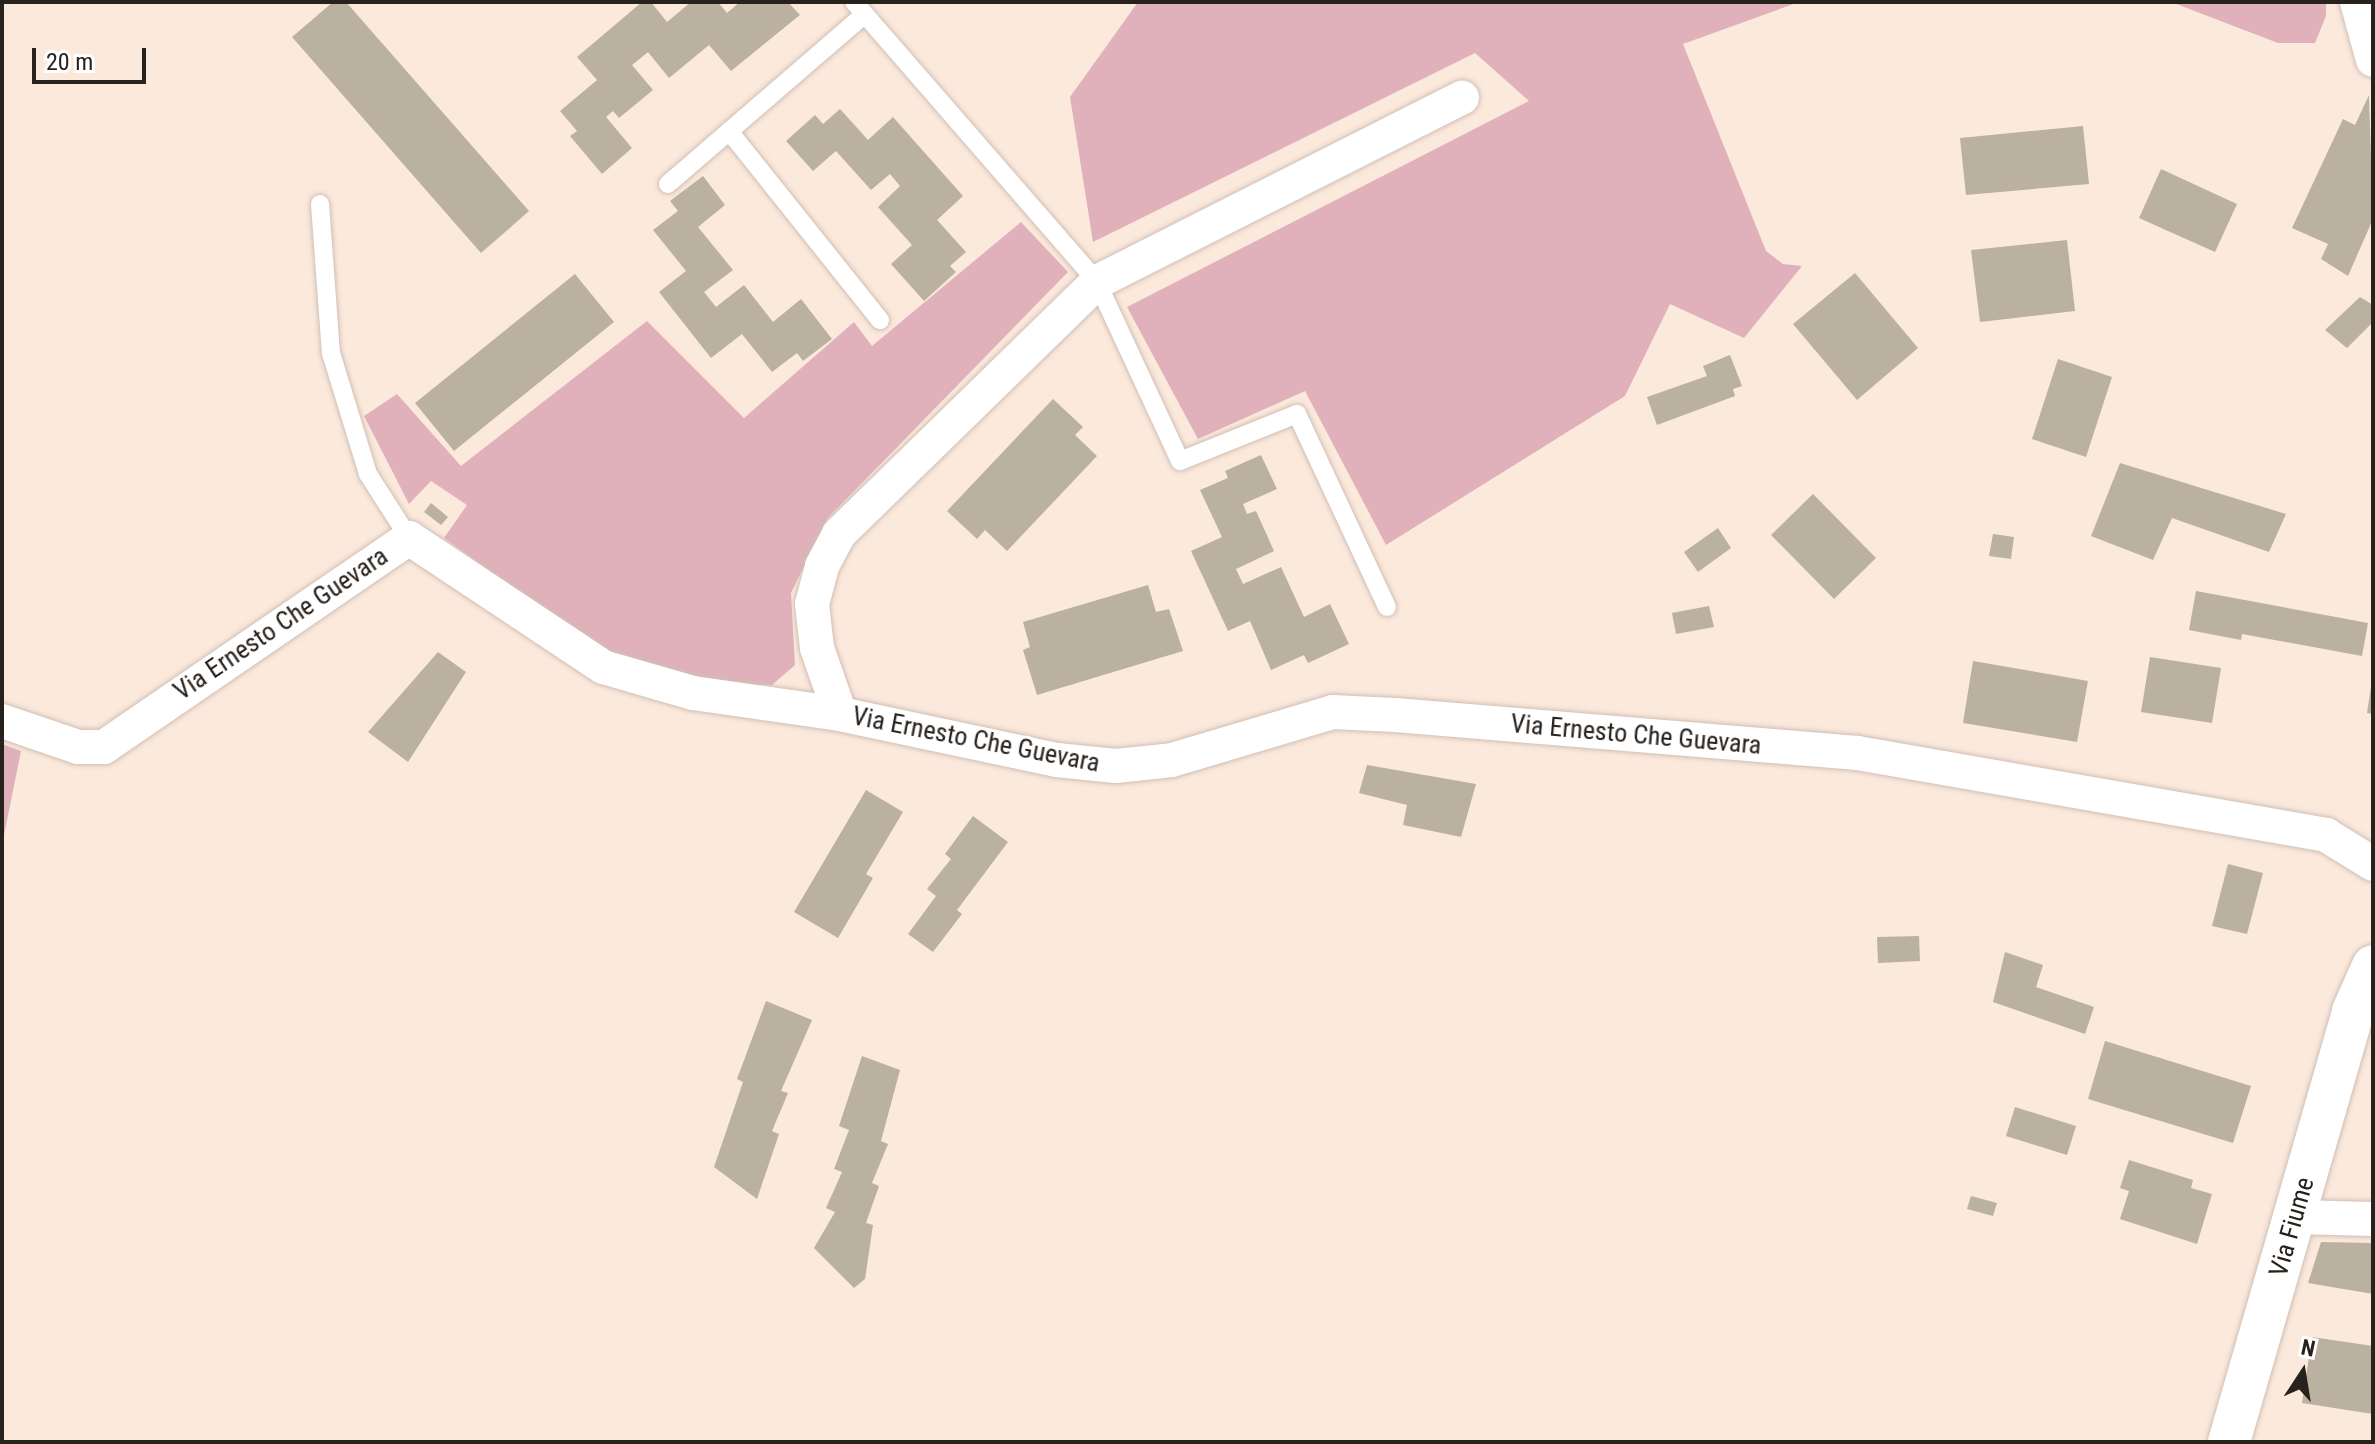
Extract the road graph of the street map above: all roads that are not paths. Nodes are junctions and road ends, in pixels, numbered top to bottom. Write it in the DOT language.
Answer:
graph roads {
  1 [pos="2357,2"];
  2 [pos="860,8"];
  3 [pos="2373,60"];
  4 [pos="1462,98"];
  5 [pos="729,131"];
  6 [pos="668,184"];
  7 [pos="320,204"];
  8 [pos="1097,282"];
  9 [pos="880,320"];
  10 [pos="409,538"];
  11 [pos="1387,607"];
  12 [pos="840,714"];
  13 [pos="2,721"];
  14 [pos="2373,864"];
  15 [pos="2373,966"];
  16 [pos="2295,1217"];
  17 [pos="2373,1219"];
  18 [pos="2229,1442"];
  1 -- 3 [label="street"];
  2 -- 5 [label="lane"];
  2 -- 8 [label="lane"];
  4 -- 8 [label="street"];
  5 -- 6 [label="lane"];
  5 -- 9 [label="lane"];
  7 -- 10 [label="lane"];
  8 -- 11 [label="lane"];
  8 -- 12 [label="street"];
  10 -- 12 [label="street, Via Ernesto Che Guevara"];
  10 -- 13 [label="street, Via Ernesto Che Guevara"];
  12 -- 14 [label="street, Via Ernesto Che Guevara"];
  15 -- 16 [label="street, Via Fiume"];
  16 -- 17 [label="street"];
  16 -- 18 [label="street, Via Fiume"];
}
